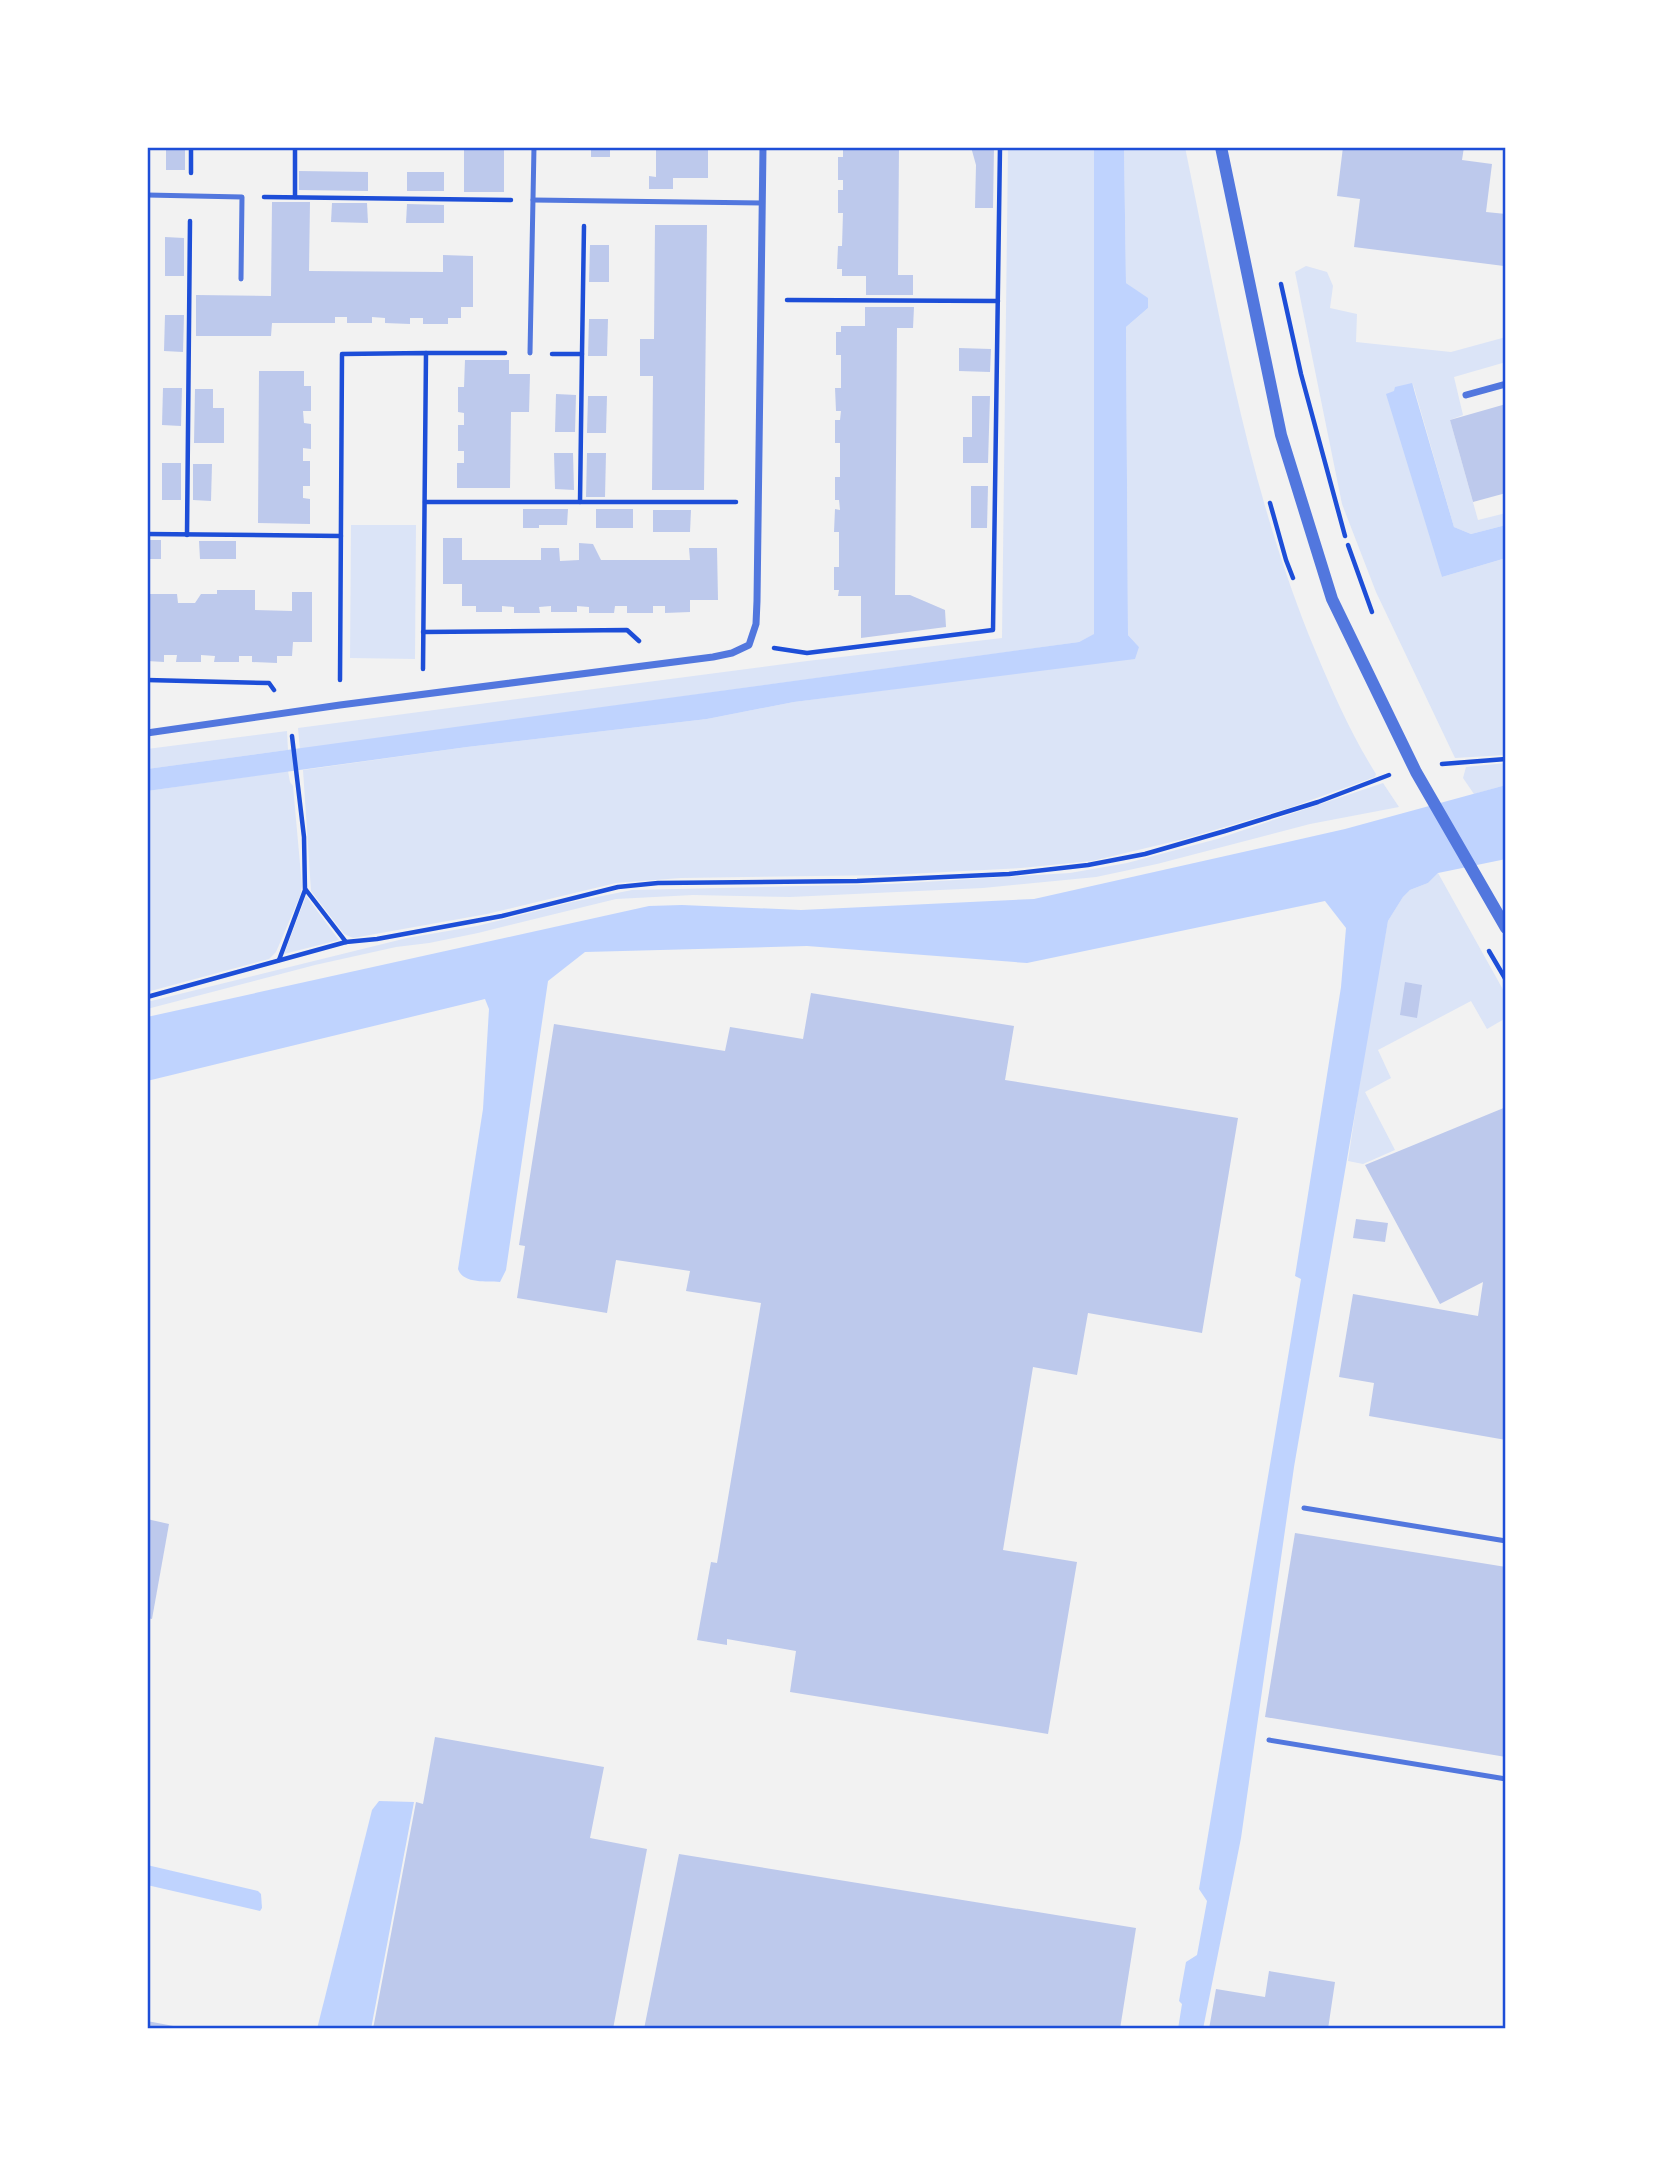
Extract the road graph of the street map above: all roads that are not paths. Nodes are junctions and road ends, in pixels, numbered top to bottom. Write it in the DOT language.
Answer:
graph roads {
  1 [pos="534,147"];
  2 [pos="763,147"];
  3 [pos="1220,147"];
  4 [pos="147,195"];
  5 [pos="533,200"];
  6 [pos="762,203"];
  7 [pos="241,279"];
  8 [pos="530,353"];
  9 [pos="1506,384"];
  10 [pos="1466,395"];
  11 [pos="147,733"];
  12 [pos="1506,928"];
  13 [pos="1304,1508"];
  14 [pos="1506,1541"];
  15 [pos="1269,1741"];
  16 [pos="1506,1779"];
  1 -- 5 [label="lane"];
  2 -- 6 [label="street"];
  3 -- 12 [label="street"];
  4 -- 7 [label="lane"];
  5 -- 6 [label="lane"];
  5 -- 8 [label="lane"];
  6 -- 11 [label="street"];
  9 -- 10 [label="street"];
  13 -- 14 [label="lane"];
  15 -- 16 [label="lane"];
}
